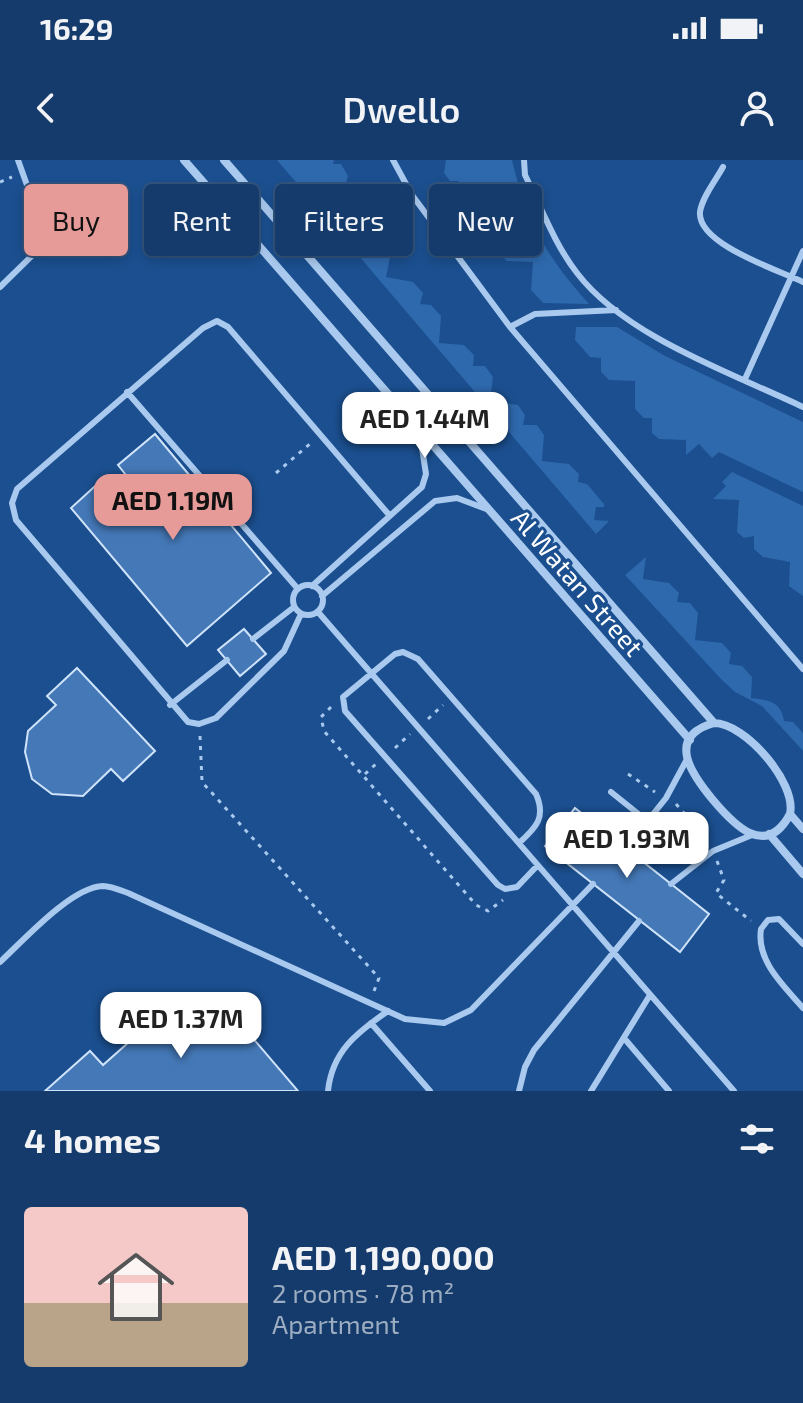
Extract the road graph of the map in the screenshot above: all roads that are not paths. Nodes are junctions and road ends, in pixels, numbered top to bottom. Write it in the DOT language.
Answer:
graph roads {
  1 [pos="18,160"];
  2 [pos="184,160"];
  3 [pos="224,160"];
  4 [pos="393,160"];
  5 [pos="524,160"];
  6 [pos="723,167"];
  7 [pos="803,251"];
  8 [pos="791,277"];
  9 [pos="803,282"];
  10 [pos="0,287"];
  11 [pos="616,310"];
  12 [pos="510,327"];
  13 [pos="745,379"];
  14 [pos="127,392"];
  15 [pos="803,407"];
  16 [pos="419,429"];
  17 [pos="489,510"];
  18 [pos="390,516"];
  19 [pos="312,586"];
  20 [pos="298,589"];
  21 [pos="322,596"];
  22 [pos="294,607"];
  23 [pos="318,612"];
  24 [pos="301,614"];
  25 [pos="253,639"];
  26 [pos="227,660"];
  27 [pos="803,669"];
  28 [pos="371,672"];
  29 [pos="170,705"];
  30 [pos="714,723"];
  31 [pos="690,740"];
  32 [pos="686,761"];
  33 [pos="611,792"];
  34 [pos="790,814"];
  35 [pos="648,822"];
  36 [pos="803,829"];
  37 [pos="769,834"];
  38 [pos="752,835"];
  39 [pos="519,843"];
  40 [pos="626,848"];
  41 [pos="697,861"];
  42 [pos="537,866"];
  43 [pos="803,874"];
  44 [pos="593,884"];
  45 [pos="671,884"];
  46 [pos="573,906"];
  47 [pos="639,921"];
  48 [pos="803,944"];
  49 [pos="613,952"];
  50 [pos="0,962"];
  51 [pos="650,995"];
  52 [pos="803,1008"];
  53 [pos="388,1011"];
  54 [pos="371,1023"];
  55 [pos="624,1038"];
  56 [pos="328,1091"];
  57 [pos="430,1091"];
  58 [pos="519,1091"];
  59 [pos="591,1091"];
  60 [pos="669,1091"];
  61 [pos="734,1091"];
  1 -- 10 [label="lane"];
  2 -- 16 [label="street, Al Watan Street"];
  3 -- 30 [label="street, Al Watan Street"];
  4 -- 12 [label="lane"];
  5 -- 11 [label="lane"];
  6 -- 8 [label="lane"];
  7 -- 8 [label="lane"];
  8 -- 9 [label="lane"];
  8 -- 13 [label="lane"];
  11 -- 12 [label="lane"];
  11 -- 13 [label="lane"];
  12 -- 27 [label="lane"];
  13 -- 15 [label="lane"];
  14 -- 18 [label="lane"];
  14 -- 20 [label="lane"];
  14 -- 29 [label="lane"];
  16 -- 17 [label="street, Al Watan Street"];
  16 -- 18 [label="lane"];
  17 -- 21 [label="lane"];
  17 -- 31 [label="street, Al Watan Street"];
  18 -- 19 [label="lane"];
  19 -- 20 [label="lane"];
  19 -- 21 [label="lane"];
  20 -- 22 [label="lane"];
  21 -- 23 [label="lane"];
  22 -- 24 [label="lane"];
  22 -- 25 [label="lane"];
  23 -- 24 [label="lane"];
  23 -- 28 [label="lane"];
  24 -- 29 [label="lane"];
  26 -- 29 [label="lane"];
  28 -- 39 [label="lane"];
  28 -- 39 [label="lane"];
  28 -- 42 [label="lane"];
  30 -- 31 [label="street"];
  30 -- 34 [label="street"];
  31 -- 32 [label="street"];
  32 -- 35 [label="lane"];
  32 -- 38 [label="street"];
  33 -- 35 [label="lane"];
  34 -- 36 [label="street"];
  34 -- 37 [label="street"];
  35 -- 40 [label="lane"];
  35 -- 41 [label="lane"];
  37 -- 38 [label="street"];
  37 -- 43 [label="street"];
  38 -- 41 [label="lane"];
  39 -- 42 [label="lane"];
  41 -- 45 [label="lane"];
  42 -- 46 [label="lane"];
  44 -- 46 [label="lane"];
  46 -- 49 [label="lane"];
  46 -- 53 [label="lane"];
  47 -- 49 [label="lane"];
  48 -- 52 [label="lane"];
  49 -- 51 [label="lane"];
  49 -- 58 [label="lane"];
  50 -- 53 [label="lane"];
  51 -- 55 [label="lane"];
  51 -- 61 [label="lane"];
  53 -- 54 [label="lane"];
  54 -- 56 [label="lane"];
  54 -- 57 [label="lane"];
  55 -- 59 [label="lane"];
  55 -- 60 [label="lane"];
}
